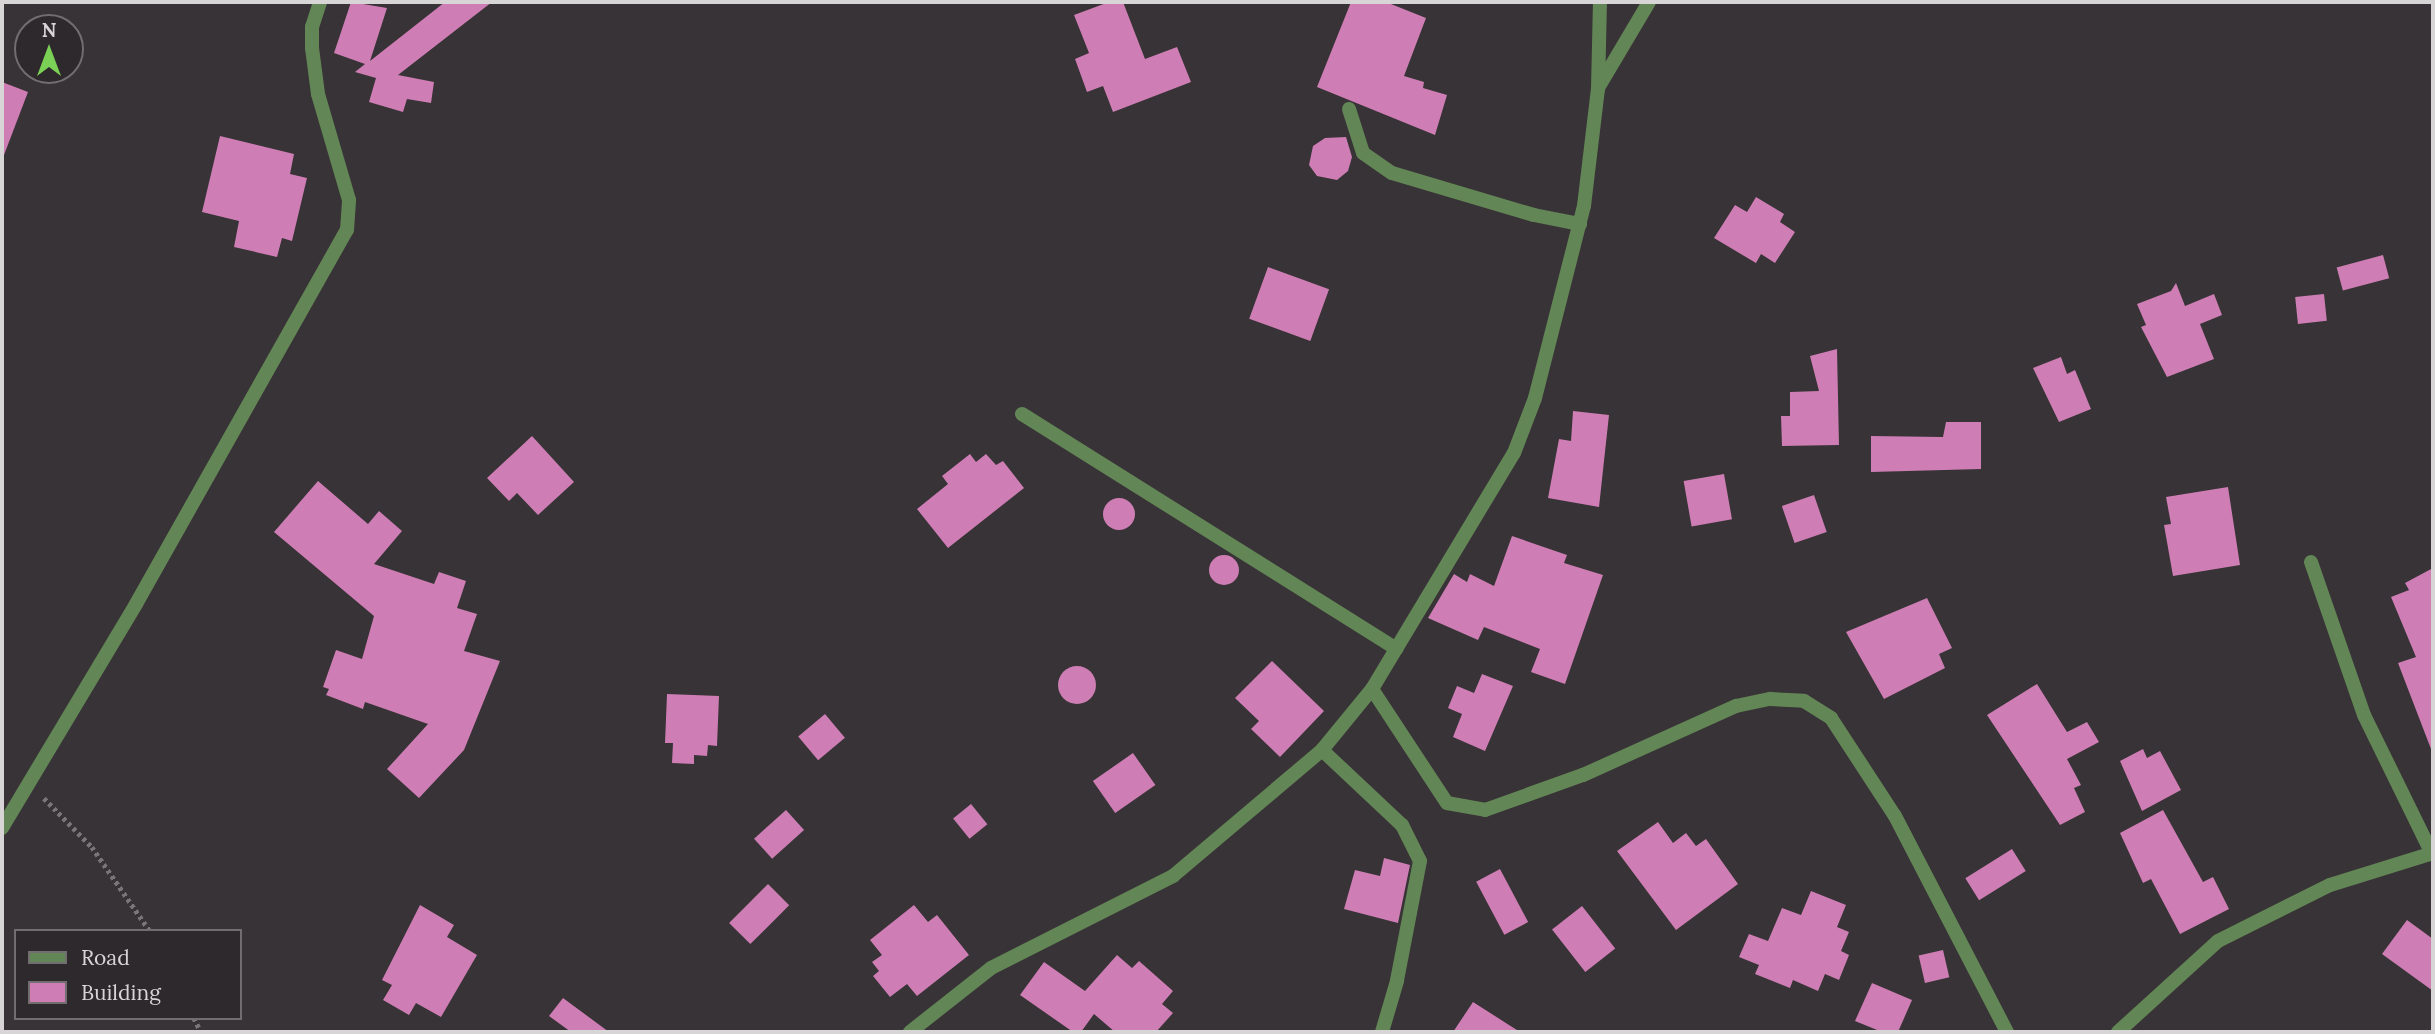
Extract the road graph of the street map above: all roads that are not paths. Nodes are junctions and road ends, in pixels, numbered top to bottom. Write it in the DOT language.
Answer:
graph roads {
  1 [pos="320,2"];
  2 [pos="1600,2"];
  3 [pos="1649,2"];
  4 [pos="1598,89"];
  5 [pos="1349,109"];
  6 [pos="1580,223"];
  7 [pos="1022,414"];
  8 [pos="2311,562"];
  9 [pos="1396,649"];
  10 [pos="1372,689"];
  11 [pos="1322,750"];
  12 [pos="2,828"];
  13 [pos="2433,853"];
  14 [pos="910,1032"];
  15 [pos="1382,1032"];
  16 [pos="2007,1032"];
  17 [pos="2118,1032"];
  1 -- 12 [label="street"];
  2 -- 4 [label="street"];
  3 -- 4 [label="street"];
  4 -- 6 [label="street"];
  5 -- 6 [label="street"];
  6 -- 9 [label="street"];
  7 -- 9 [label="street"];
  8 -- 13 [label="street"];
  9 -- 10 [label="street"];
  10 -- 11 [label="street"];
  10 -- 16 [label="street"];
  11 -- 14 [label="street"];
  11 -- 15 [label="street"];
  13 -- 17 [label="street"];
}
